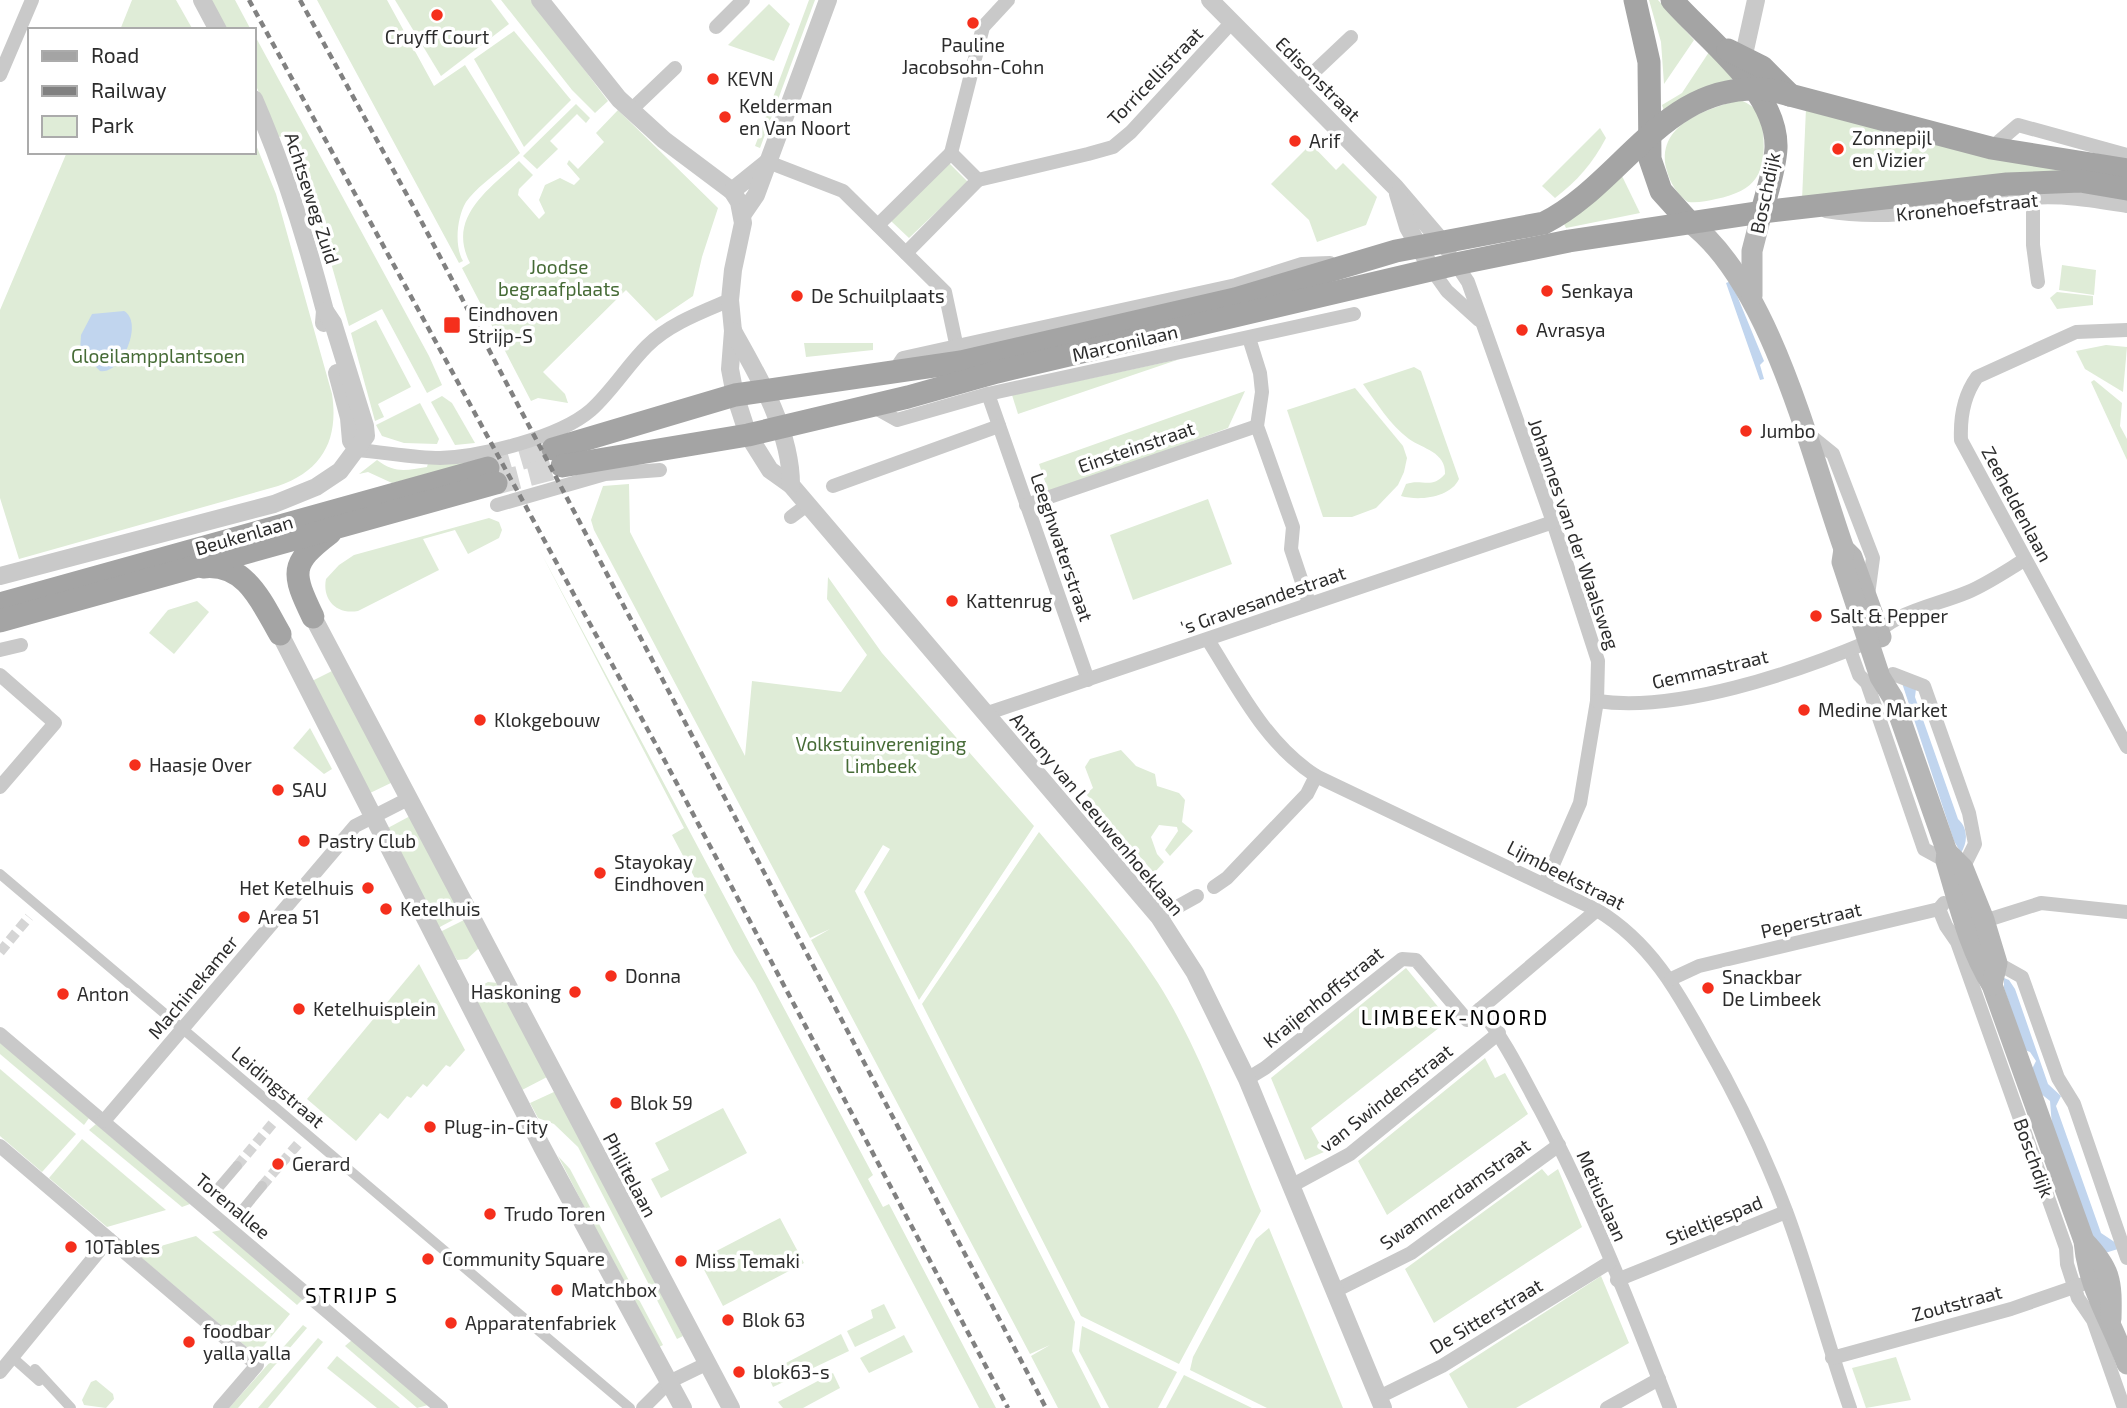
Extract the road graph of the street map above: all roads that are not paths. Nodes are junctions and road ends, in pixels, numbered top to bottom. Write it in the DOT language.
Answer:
graph roads {
  1 [pos="32,0"];
  2 [pos="202,0"];
  3 [pos="540,0"];
  4 [pos="743,0"];
  5 [pos="828,0"];
  6 [pos="1008,0"];
  7 [pos="1210,0"];
  8 [pos="1635,0"];
  9 [pos="1672,0"];
  10 [pos="1756,0"];
  11 [pos="1232,22"];
  12 [pos="716,27"];
  13 [pos="217,28"];
  14 [pos="1351,37"];
  15 [pos="675,68"];
  16 [pos="1745,72"];
  17 [pos="0,75"];
  18 [pos="1297,88"];
  19 [pos="1790,95"];
  20 [pos="256,104"];
  21 [pos="631,110"];
  22 [pos="1649,133"];
  23 [pos="1991,148"];
  24 [pos="951,153"];
  25 [pos="2127,155"];
  26 [pos="768,162"];
  27 [pos="2127,170"];
  28 [pos="978,180"];
  29 [pos="1395,187"];
  30 [pos="2127,189"];
  31 [pos="732,191"];
  32 [pos="2033,197"];
  33 [pos="2127,205"];
  34 [pos="1806,207"];
  35 [pos="1762,212"];
  36 [pos="743,214"];
  37 [pos="1689,222"];
  38 [pos="878,225"];
  39 [pos="1443,241"];
  40 [pos="1418,246"];
  41 [pos="906,253"];
  42 [pos="1352,262"];
  43 [pos="1456,264"];
  44 [pos="1433,270"];
  45 [pos="2038,282"];
  46 [pos="1752,296"];
  47 [pos="730,300"];
  48 [pos="1354,314"];
  49 [pos="1480,321"];
  50 [pos="2127,330"];
  51 [pos="733,331"];
  52 [pos="1248,338"];
  53 [pos="957,348"];
  54 [pos="892,373"];
  55 [pos="765,389"];
  56 [pos="988,394"];
  57 [pos="735,395"];
  58 [pos="872,406"];
  59 [pos="999,426"];
  60 [pos="1257,426"];
  61 [pos="779,428"];
  62 [pos="1803,430"];
  63 [pos="748,435"];
  64 [pos="356,448"];
  65 [pos="640,461"];
  66 [pos="660,470"];
  67 [pos="486,480"];
  68 [pos="791,485"];
  69 [pos="833,486"];
  70 [pos="807,505"];
  71 [pos="1026,505"];
  72 [pos="791,517"];
  73 [pos="1553,522"];
  74 [pos="338,526"];
  75 [pos="1844,549"];
  76 [pos="2024,560"];
  77 [pos="176,571"];
  78 [pos="0,576"];
  79 [pos="1868,597"];
  80 [pos="1309,603"];
  81 [pos="0,604"];
  82 [pos="313,617"];
  83 [pos="0,621"];
  84 [pos="280,634"];
  85 [pos="1208,640"];
  86 [pos="1866,640"];
  87 [pos="21,645"];
  88 [pos="0,650"];
  89 [pos="1893,674"];
  90 [pos="0,675"];
  91 [pos="1088,680"];
  92 [pos="1893,698"];
  93 [pos="1597,701"];
  94 [pos="985,714"];
  95 [pos="2127,747"];
  96 [pos="1316,776"];
  97 [pos="0,787"];
  98 [pos="408,799"];
  99 [pos="372,817"];
  100 [pos="1952,860"];
  101 [pos="0,874"];
  102 [pos="1545,883"];
  103 [pos="1214,887"];
  104 [pos="1955,890"];
  105 [pos="1197,896"];
  106 [pos="38,906"];
  107 [pos="1939,909"];
  108 [pos="1597,910"];
  109 [pos="2127,912"];
  110 [pos="29,917"];
  111 [pos="1159,917"];
  112 [pos="1976,923"];
  113 [pos="1997,964"];
  114 [pos="1671,979"];
  115 [pos="1992,985"];
  116 [pos="1480,1009"];
  117 [pos="183,1029"];
  118 [pos="1499,1033"];
  119 [pos="0,1034"];
  120 [pos="1247,1079"];
  121 [pos="282,1113"];
  122 [pos="104,1122"];
  123 [pos="273,1123"];
  124 [pos="307,1134"];
  125 [pos="298,1144"];
  126 [pos="1559,1145"];
  127 [pos="0,1146"];
  128 [pos="237,1166"];
  129 [pos="262,1186"];
  130 [pos="1291,1186"];
  131 [pos="214,1193"];
  132 [pos="1786,1212"];
  133 [pos="239,1214"];
  134 [pos="109,1239"];
  135 [pos="2084,1241"];
  136 [pos="2127,1258"];
  137 [pos="1610,1262"];
  138 [pos="1617,1280"];
  139 [pos="2082,1284"];
  140 [pos="1335,1291"];
  141 [pos="2111,1319"];
  142 [pos="12,1357"];
  143 [pos="1832,1358"];
  144 [pos="706,1364"];
  145 [pos="2127,1364"];
  146 [pos="35,1369"];
  147 [pos="0,1372"];
  148 [pos="1659,1379"];
  149 [pos="669,1382"];
  150 [pos="51,1387"];
  151 [pos="1381,1403"];
  152 [pos="72,1408"];
  153 [pos="220,1408"];
  154 [pos="441,1408"];
  155 [pos="629,1408"];
  156 [pos="643,1408"];
  157 [pos="683,1408"];
  158 [pos="731,1408"];
  159 [pos="1607,1408"];
  160 [pos="1670,1408"];
  161 [pos="1850,1408"];
  162 [pos="2124,1408"];
  1 -- 17 [label="street"];
  2 -- 13 [label="street"];
  3 -- 21 [label="street"];
  4 -- 12 [label="street"];
  5 -- 26 [label="street"];
  6 -- 24 [label="street"];
  7 -- 11 [label="street, Edisonstraat"];
  8 -- 22 [label="main road, Boschdijk"];
  9 -- 16 [label="main road"];
  10 -- 16 [label="street"];
  11 -- 18 [label="street, Edisonstraat"];
  11 -- 28 [label="street, Torricellistraat"];
  14 -- 18 [label="street"];
  15 -- 21 [label="street"];
  16 -- 19 [label="main road"];
  16 -- 19 [label="main road"];
  16 -- 22 [label="main road, Marconilaan"];
  16 -- 35 [label="main road, Boschdijk"];
  18 -- 29 [label="street, Edisonstraat"];
  19 -- 23 [label="main road"];
  20 -- 64 [label="street, Achtseweg Zuid"];
  21 -- 31 [label="street"];
  22 -- 37 [label="main road, Boschdijk"];
  22 -- 39 [label="main road, Marconilaan"];
  23 -- 25 [label="street"];
  23 -- 27 [label="main road"];
  24 -- 28 [label="street"];
  24 -- 38 [label="street"];
  26 -- 31 [label="street"];
  26 -- 36 [label="street"];
  26 -- 38 [label="street"];
  28 -- 41 [label="street"];
  29 -- 39 [label="street, Edisonstraat"];
  29 -- 40 [label="street, Edisonstraat"];
  30 -- 34 [label="main road, Kronehoefstraat"];
  31 -- 36 [label="street"];
  32 -- 33 [label="street, Kronehoefstraat"];
  32 -- 34 [label="street, Kronehoefstraat"];
  32 -- 45 [label="street"];
  34 -- 35 [label="main road, Kronehoefstraat"];
  35 -- 37 [label="main road, Marconilaan"];
  35 -- 46 [label="main road, Boschdijk"];
  36 -- 47 [label="street"];
  37 -- 43 [label="main road, Marconilaan"];
  37 -- 46 [label="main road, Boschdijk"];
  38 -- 41 [label="street"];
  39 -- 40 [label="main road, Marconilaan"];
  39 -- 43 [label="street, Edisonstraat"];
  40 -- 42 [label="main road, Marconilaan"];
  40 -- 44 [label="street, Edisonstraat"];
  41 -- 53 [label="street"];
  42 -- 53 [label="street, Marconilaan"];
  42 -- 54 [label="main road, Marconilaan"];
  43 -- 44 [label="main road, Marconilaan"];
  43 -- 49 [label="street, Johannes van der Waalsweg"];
  44 -- 49 [label="street, Johannes van der Waalsweg"];
  44 -- 58 [label="main road, Marconilaan"];
  46 -- 62 [label="main road, Boschdijk"];
  47 -- 51 [label="street"];
  47 -- 67 [label="street"];
  48 -- 52 [label="street"];
  49 -- 73 [label="street, Johannes van der Waalsweg"];
  50 -- 76 [label="street, Zeeheldenlaan"];
  51 -- 55 [label="street, Antony van Leeuwenhoeklaan"];
  51 -- 57 [label="street, Antony van Leeuwenhoeklaan"];
  52 -- 56 [label="street"];
  52 -- 60 [label="street"];
  53 -- 54 [label="street, Marconilaan"];
  54 -- 55 [label="main road, Marconilaan"];
  55 -- 57 [label="main road, Marconilaan"];
  55 -- 61 [label="street, Antony van Leeuwenhoeklaan"];
  56 -- 58 [label="street"];
  56 -- 59 [label="street, Leeghwaterstraat"];
  57 -- 63 [label="street, Antony van Leeuwenhoeklaan"];
  57 -- 65 [label="main road, Marconilaan"];
  58 -- 61 [label="main road, Marconilaan"];
  59 -- 69 [label="street"];
  59 -- 71 [label="street, Leeghwaterstraat"];
  60 -- 71 [label="street, Einsteinstraat"];
  60 -- 80 [label="street"];
  61 -- 63 [label="main road, Marconilaan"];
  61 -- 68 [label="street, Antony van Leeuwenhoeklaan"];
  62 -- 75 [label="main road, Boschdijk"];
  62 -- 79 [label="street, Boschdijk"];
  63 -- 65 [label="main road, Marconilaan"];
  63 -- 68 [label="street, Antony van Leeuwenhoeklaan"];
  64 -- 67 [label="street"];
  64 -- 78 [label="street, Beukenlaan"];
  65 -- 66 [label="street, Marconilaan"];
  65 -- 67 [label="street, Marconilaan"];
  67 -- 74 [label="main road, Beukenlaan"];
  67 -- 81 [label="main road, Beukenlaan"];
  68 -- 70 [label="street, Antony van Leeuwenhoeklaan"];
  70 -- 72 [label="street"];
  70 -- 94 [label="street, Antony van Leeuwenhoeklaan"];
  71 -- 91 [label="street, Leeghwaterstraat"];
  73 -- 80 [label="street, 's Gravesandestraat"];
  73 -- 93 [label="street, Johannes van der Waalsweg"];
  74 -- 77 [label="main road, Beukenlaan"];
  74 -- 82 [label="main road"];
  75 -- 79 [label="main road, Boschdijk"];
  75 -- 86 [label="main road, Boschdijk"];
  76 -- 86 [label="street, Gemmastraat"];
  76 -- 95 [label="street, Zeeheldenlaan"];
  77 -- 83 [label="main road, Beukenlaan"];
  77 -- 84 [label="main road"];
  79 -- 86 [label="main road, Boschdijk"];
  80 -- 85 [label="street, 's Gravesandestraat"];
  82 -- 98 [label="street"];
  84 -- 99 [label="street"];
  85 -- 91 [label="street, 's Gravesandestraat"];
  85 -- 96 [label="street, Lijmbeekstraat"];
  86 -- 89 [label="main road, Boschdijk"];
  86 -- 92 [label="main road, Boschdijk"];
  86 -- 93 [label="street, Gemmastraat"];
  86 -- 100 [label="street, Boschdijk"];
  87 -- 88 [label="street"];
  89 -- 92 [label="main road, Boschdijk"];
  89 -- 100 [label="street"];
  90 -- 97 [label="street"];
  91 -- 94 [label="street, 's Gravesandestraat"];
  92 -- 100 [label="main road, Boschdijk"];
  93 -- 102 [label="street, Johannes van der Waalsweg"];
  94 -- 111 [label="street, Antony van Leeuwenhoeklaan"];
  96 -- 102 [label="street, Lijmbeekstraat"];
  96 -- 103 [label="street"];
  98 -- 99 [label="street, Machinekamer"];
  98 -- 144 [label="street, Philitelaan"];
  99 -- 117 [label="street, Machinekamer"];
  99 -- 149 [label="street"];
  100 -- 104 [label="main road, Boschdijk"];
  100 -- 112 [label="main road, Boschdijk"];
  101 -- 106 [label="street, Leidingstraat"];
  102 -- 108 [label="street, Lijmbeekstraat"];
  104 -- 107 [label="street"];
  104 -- 112 [label="main road, Boschdijk"];
  105 -- 111 [label="street"];
  106 -- 110 [label="street"];
  106 -- 117 [label="street, Leidingstraat"];
  107 -- 114 [label="street, Peperstraat"];
  107 -- 139 [label="street, Boschdijk"];
  108 -- 114 [label="street, Lijmbeekstraat"];
  108 -- 116 [label="street"];
  109 -- 112 [label="street"];
  111 -- 120 [label="street, Antony van Leeuwenhoeklaan"];
  112 -- 113 [label="main road, Boschdijk"];
  112 -- 115 [label="main road, Boschdijk"];
  113 -- 115 [label="main road, Boschdijk"];
  113 -- 136 [label="street"];
  114 -- 132 [label="street, Lijmbeekstraat"];
  115 -- 135 [label="main road, Boschdijk"];
  116 -- 118 [label="street, Metiuslaan"];
  116 -- 120 [label="street, Kraijenhoffstraat"];
  117 -- 121 [label="street, Leidingstraat"];
  117 -- 122 [label="street, Machinekamer"];
  118 -- 126 [label="street, Metiuslaan"];
  118 -- 130 [label="street, van Swindenstraat"];
  119 -- 122 [label="street, Torenallee"];
  120 -- 130 [label="street, Antony van Leeuwenhoeklaan"];
  121 -- 123 [label="street"];
  121 -- 124 [label="street, Leidingstraat"];
  122 -- 154 [label="street, Torenallee"];
  124 -- 125 [label="street"];
  124 -- 155 [label="street, Leidingstraat"];
  126 -- 137 [label="street, Metiuslaan"];
  126 -- 140 [label="street, Swammerdamstraat"];
  127 -- 134 [label="street"];
  128 -- 131 [label="street, Torenallee"];
  129 -- 133 [label="street, Torenallee"];
  130 -- 140 [label="street, Antony van Leeuwenhoeklaan"];
  132 -- 138 [label="street, Stieltjespad"];
  132 -- 143 [label="street, Lijmbeekstraat"];
  134 -- 142 [label="street"];
  134 -- 153 [label="street"];
  135 -- 139 [label="main road, Boschdijk"];
  135 -- 141 [label="main road, Boschdijk"];
  137 -- 138 [label="street, Metiuslaan"];
  137 -- 151 [label="street, De Sitterstraat"];
  138 -- 148 [label="street, Metiuslaan"];
  139 -- 141 [label="main road, Boschdijk"];
  139 -- 143 [label="street, Zoutstraat"];
  139 -- 162 [label="street, Boschdijk"];
  140 -- 151 [label="street, Antony van Leeuwenhoeklaan"];
  141 -- 145 [label="main road, Boschdijk"];
  142 -- 147 [label="street"];
  142 -- 150 [label="street"];
  143 -- 161 [label="street, Lijmbeekstraat"];
  144 -- 149 [label="street"];
  144 -- 158 [label="street, Philitelaan"];
  146 -- 150 [label="street"];
  148 -- 159 [label="street"];
  148 -- 160 [label="street, Metiuslaan"];
  149 -- 156 [label="street"];
  149 -- 157 [label="street"];
  150 -- 152 [label="street"];
}
